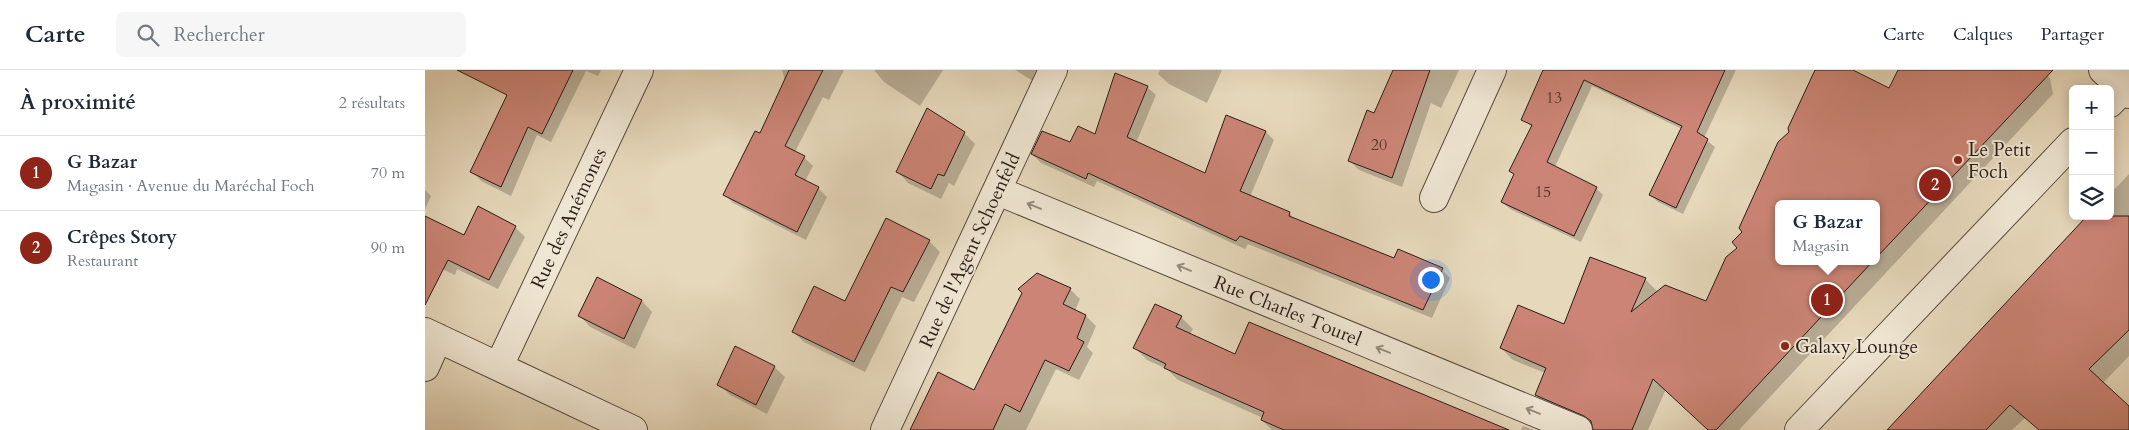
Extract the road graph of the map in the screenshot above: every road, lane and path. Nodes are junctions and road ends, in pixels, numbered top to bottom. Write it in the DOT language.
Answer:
graph roads {
  1 [pos="639,70"];
  2 [pos="1053,70"];
  3 [pos="1492,70"];
  4 [pos="2103,70"];
  5 [pos="2123,92"];
  6 [pos="2069,146"];
  7 [pos="998,191"];
  8 [pos="1434,198"];
  9 [pos="432,335"];
  10 [pos="499,366"];
  11 [pos="425,367"];
  12 [pos="633,430"];
  13 [pos="885,430"];
  14 [pos="1578,430"];
  15 [pos="1799,430"];
  1 -- 10 [label="street, Rue des Anémones"];
  2 -- 7 [label="street, Rue de l'Agent Schoenfeld"];
  3 -- 8 [label="street"];
  4 -- 5 [label="street"];
  6 -- 15 [label="street"];
  7 -- 13 [label="street, Rue de l'Agent Schoenfeld"];
  14 -- 7 [label="street, Rue Charles Tourel, one-way"];
  9 -- 10 [label="street"];
  9 -- 11 [label="street"];
  10 -- 12 [label="street"];
}
